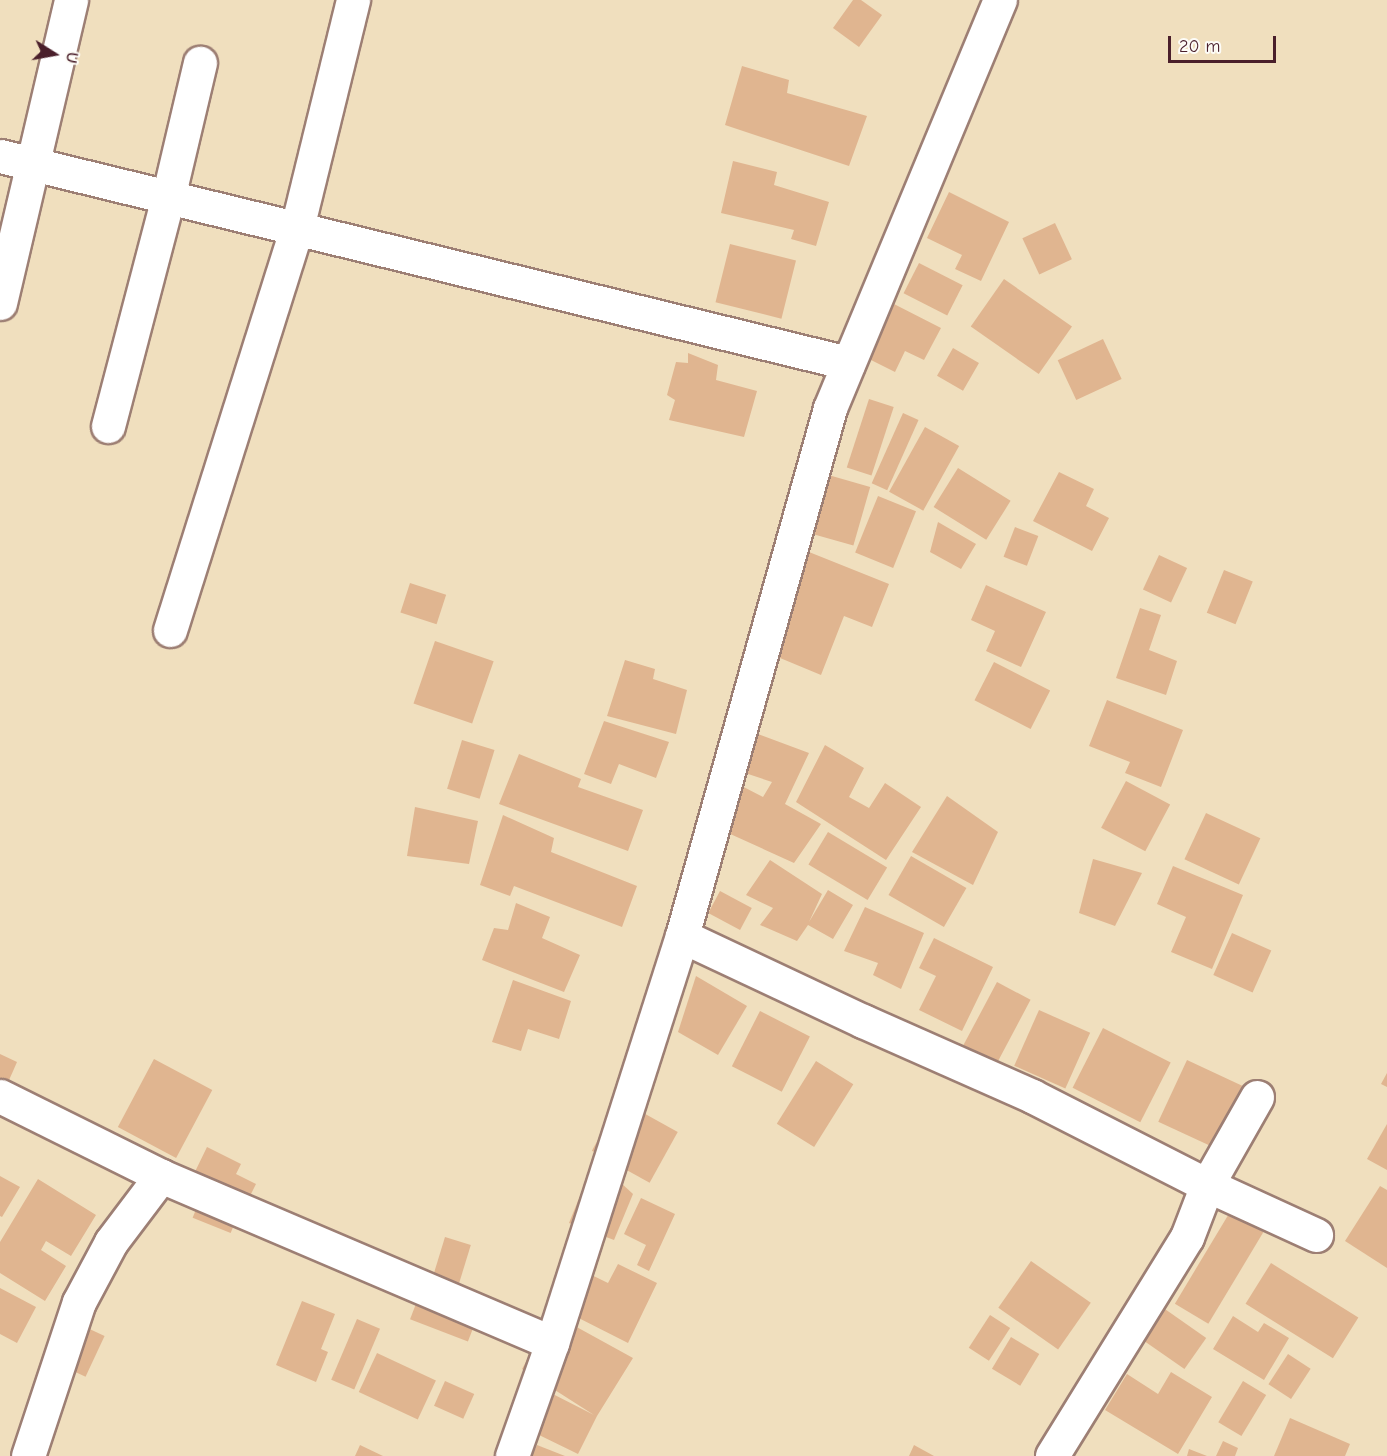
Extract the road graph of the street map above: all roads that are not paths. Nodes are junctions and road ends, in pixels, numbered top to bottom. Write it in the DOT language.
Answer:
graph roads {
  1 [pos="71,0"];
  2 [pos="352,0"];
  3 [pos="1000,0"];
  4 [pos="200,63"];
  5 [pos="0,156"];
  6 [pos="34,165"];
  7 [pos="168,198"];
  8 [pos="297,228"];
  9 [pos="0,303"];
  10 [pos="848,363"];
  11 [pos="108,426"];
  12 [pos="170,630"];
  13 [pos="682,936"];
  14 [pos="0,1096"];
  15 [pos="1257,1097"];
  16 [pos="161,1176"];
  17 [pos="1207,1185"];
  18 [pos="1316,1236"];
  19 [pos="552,1343"];
  20 [pos="28,1456"];
  21 [pos="513,1456"];
  22 [pos="1052,1456"];
  1 -- 6 [label="street"];
  2 -- 8 [label="street"];
  3 -- 10 [label="street"];
  4 -- 7 [label="street"];
  5 -- 6 [label="street"];
  6 -- 7 [label="street"];
  6 -- 9 [label="street"];
  7 -- 8 [label="street"];
  7 -- 11 [label="street"];
  8 -- 10 [label="street"];
  8 -- 12 [label="street"];
  10 -- 13 [label="street"];
  13 -- 17 [label="street"];
  13 -- 19 [label="street"];
  14 -- 16 [label="street"];
  15 -- 17 [label="street"];
  16 -- 19 [label="street"];
  16 -- 20 [label="street"];
  17 -- 18 [label="street"];
  17 -- 22 [label="street"];
  19 -- 21 [label="street"];
}
